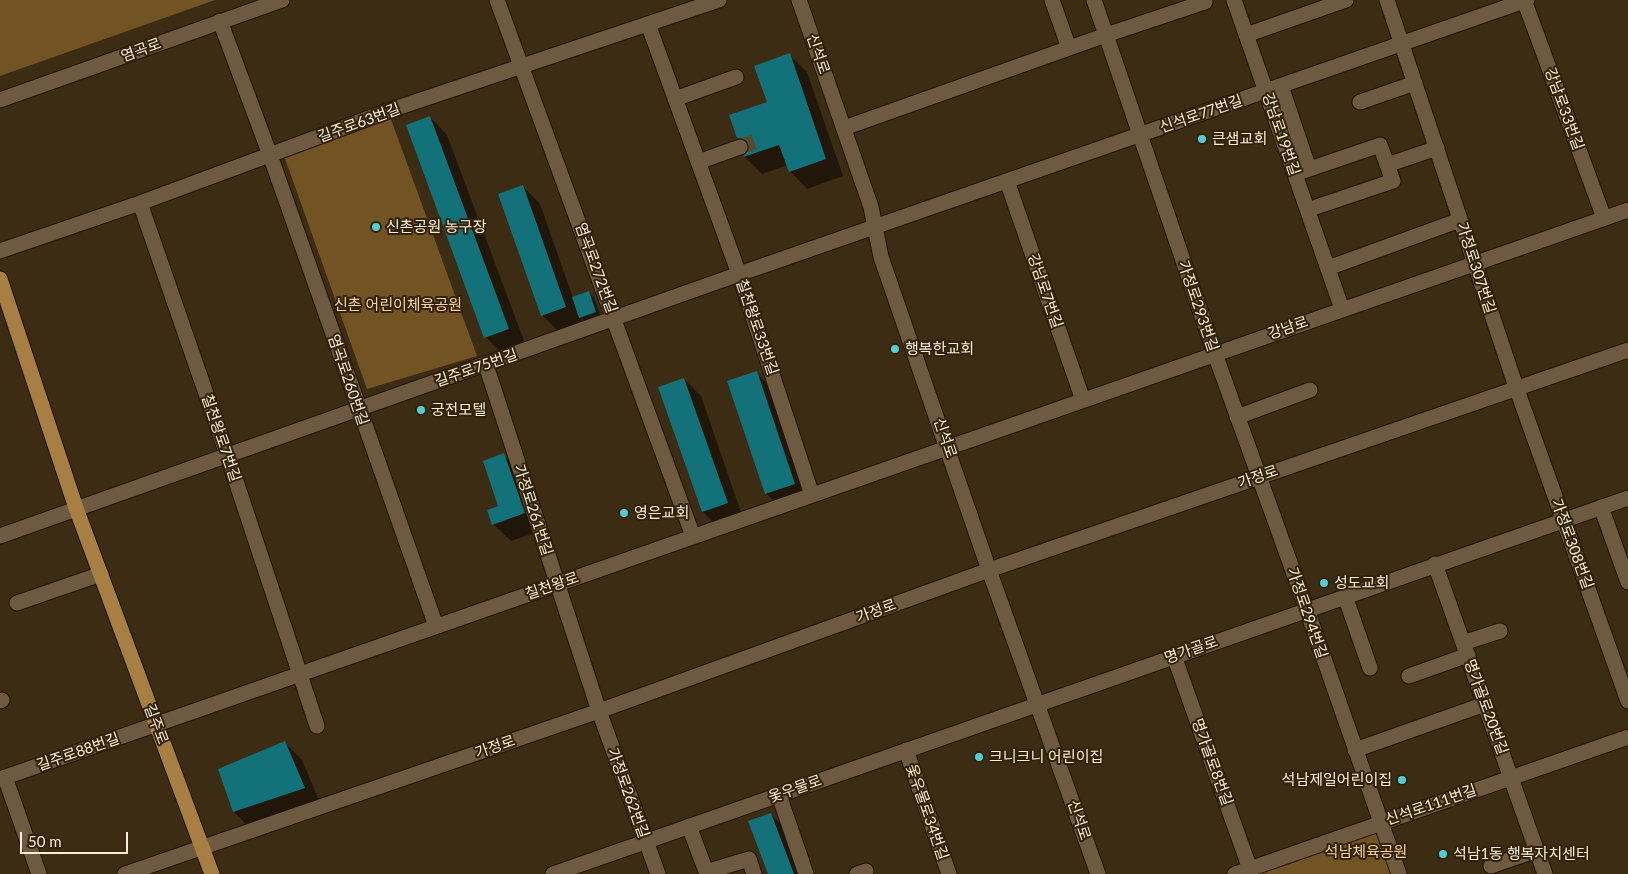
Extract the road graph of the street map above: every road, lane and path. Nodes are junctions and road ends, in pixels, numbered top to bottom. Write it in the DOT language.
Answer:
graph roads {
  1 [pos="282,0"];
  2 [pos="497,0"];
  3 [pos="719,0"];
  4 [pos="799,0"];
  5 [pos="1052,0"];
  6 [pos="1094,0"];
  7 [pos="1204,0"];
  8 [pos="1234,0"];
  9 [pos="1346,0"];
  10 [pos="1387,0"];
  11 [pos="1525,0"];
  12 [pos="220,21"];
  13 [pos="648,24"];
  14 [pos="1106,35"];
  15 [pos="1246,36"];
  16 [pos="1402,43"];
  17 [pos="1069,48"];
  18 [pos="522,68"];
  19 [pos="736,77"];
  20 [pos="1415,83"];
  21 [pos="1281,86"];
  22 [pos="1266,91"];
  23 [pos="675,99"];
  24 [pos="0,100"];
  25 [pos="1360,102"];
  26 [pos="844,128"];
  27 [pos="1139,135"];
  28 [pos="740,147"];
  29 [pos="1437,148"];
  30 [pos="270,155"];
  31 [pos="698,162"];
  32 [pos="1387,165"];
  33 [pos="1302,172"];
  34 [pos="1007,181"];
  35 [pos="140,203"];
  36 [pos="1316,207"];
  37 [pos="1628,210"];
  38 [pos="1604,218"];
  39 [pos="1460,220"];
  40 [pos="876,228"];
  41 [pos="0,251"];
  42 [pos="1475,263"];
  43 [pos="1328,268"];
  44 [pos="739,274"];
  45 [pos="0,279"];
  46 [pos="1342,309"];
  47 [pos="614,319"];
  48 [pos="1628,350"];
  49 [pos="1215,354"];
  50 [pos="486,365"];
  51 [pos="1516,387"];
  52 [pos="1310,390"];
  53 [pos="1083,400"];
  54 [pos="358,409"];
  55 [pos="1237,417"];
  56 [pos="948,447"];
  57 [pos="227,454"];
  58 [pos="1258,477"];
  59 [pos="812,495"];
  60 [pos="1628,498"];
  61 [pos="1601,507"];
  62 [pos="76,508"];
  63 [pos="1563,520"];
  64 [pos="0,536"];
  65 [pos="692,536"];
  66 [pos="1435,564"];
  67 [pos="990,570"];
  68 [pos="100,574"];
  69 [pos="1628,582"];
  70 [pos="557,584"];
  71 [pos="1345,596"];
  72 [pos="17,603"];
  73 [pos="1307,610"];
  74 [pos="436,626"];
  75 [pos="1500,631"];
  76 [pos="1466,649"];
  77 [pos="1174,656"];
  78 [pos="1370,668"];
  79 [pos="299,674"];
  80 [pos="1409,676"];
  81 [pos="1628,701"];
  82 [pos="1038,704"];
  83 [pos="1485,704"];
  84 [pos="599,711"];
  85 [pos="156,725"];
  86 [pos="318,726"];
  87 [pos="1628,737"];
  88 [pos="906,750"];
  89 [pos="1355,750"];
  90 [pos="1512,777"];
  91 [pos="3,778"];
  92 [pos="779,795"];
  93 [pos="1381,823"];
  94 [pos="690,826"];
  95 [pos="646,842"];
  96 [pos="202,847"];
  97 [pos="1536,850"];
  98 [pos="1492,866"];
  99 [pos="1250,869"];
  100 [pos="706,873"];
  101 [pos="39,874"];
  102 [pos="125,874"];
  103 [pos="212,874"];
  104 [pos="553,874"];
  105 [pos="658,874"];
  106 [pos="754,874"];
  107 [pos="806,874"];
  108 [pos="949,874"];
  109 [pos="1098,874"];
  110 [pos="1235,874"];
  111 [pos="1399,874"];
  112 [pos="1545,874"];
  1 -- 12 [label="street, 염곡로"];
  2 -- 18 [label="street, 염곡로272번길"];
  3 -- 13 [label="street, 길주로63번길"];
  4 -- 26 [label="street, 신석로"];
  5 -- 17 [label="street"];
  6 -- 14 [label="street, 가정로293번길"];
  7 -- 14 [label="street"];
  8 -- 15 [label="street, 강남로19번길"];
  9 -- 15 [label="street"];
  10 -- 16 [label="street, 가정로307번길"];
  11 -- 16 [label="street, 신석로77번길"];
  11 -- 38 [label="street, 강남로33번길"];
  12 -- 24 [label="street, 염곡로"];
  12 -- 30 [label="street, 염곡로260번길"];
  13 -- 18 [label="street, 길주로63번길"];
  13 -- 23 [label="street, 칠천왕로33번길"];
  14 -- 17 [label="street"];
  14 -- 27 [label="street, 가정로293번길"];
  15 -- 22 [label="street, 강남로19번길"];
  16 -- 20 [label="street, 가정로307번길"];
  16 -- 21 [label="street, 신석로77번길"];
  17 -- 26 [label="street"];
  18 -- 30 [label="street, 길주로63번길"];
  18 -- 47 [label="street, 염곡로272번길"];
  19 -- 23 [label="street"];
  20 -- 25 [label="street"];
  20 -- 29 [label="street, 가정로307번길"];
  21 -- 22 [label="street, 신석로77번길"];
  21 -- 33 [label="street"];
  22 -- 27 [label="street, 신석로77번길"];
  22 -- 33 [label="street, 강남로19번길"];
  23 -- 31 [label="street, 칠천왕로33번길"];
  26 -- 40 [label="street, 신석로"];
  27 -- 34 [label="street, 신석로77번길"];
  27 -- 49 [label="street, 가정로293번길"];
  28 -- 31 [label="street"];
  29 -- 32 [label="street"];
  29 -- 39 [label="street, 가정로307번길"];
  30 -- 35 [label="street, 길주로63번길"];
  30 -- 54 [label="street, 염곡로260번길"];
  31 -- 44 [label="street, 칠천왕로33번길"];
  32 -- 33 [label="street"];
  32 -- 36 [label="street"];
  33 -- 43 [label="street, 강남로19번길"];
  34 -- 40 [label="street, 신석로77번길"];
  34 -- 53 [label="street, 강남로7번길"];
  35 -- 41 [label="street, 길주로63번길"];
  35 -- 57 [label="street, 칠천왕로7번길"];
  37 -- 38 [label="street, 강남로"];
  38 -- 42 [label="street, 강남로"];
  39 -- 42 [label="street, 가정로307번길"];
  39 -- 43 [label="street"];
  40 -- 44 [label="street, 길주로75번길"];
  40 -- 56 [label="street, 신석로"];
  42 -- 46 [label="street, 강남로"];
  42 -- 51 [label="street, 가정로307번길"];
  43 -- 46 [label="street, 강남로19번길"];
  44 -- 47 [label="street, 길주로75번길"];
  44 -- 59 [label="street, 칠천왕로33번길"];
  45 -- 62 [label="main road, 길주로"];
  46 -- 49 [label="street, 강남로"];
  47 -- 50 [label="street, 길주로75번길"];
  47 -- 65 [label="street, 염곡로272번길"];
  48 -- 51 [label="street, 가정로"];
  49 -- 53 [label="street, 강남로"];
  49 -- 55 [label="street, 가정로293번길"];
  50 -- 54 [label="street, 길주로75번길"];
  50 -- 70 [label="street, 가정로261번길"];
  51 -- 58 [label="street, 가정로"];
  51 -- 63 [label="street, 가정로308번길"];
  52 -- 55 [label="street"];
  53 -- 56 [label="street, 강남로"];
  54 -- 57 [label="street, 길주로75번길"];
  54 -- 74 [label="street, 염곡로260번길"];
  55 -- 58 [label="street, 가정로293번길"];
  56 -- 59 [label="street, 칠천왕로"];
  56 -- 67 [label="street, 신석로"];
  57 -- 62 [label="street, 길주로75번길"];
  57 -- 79 [label="street, 칠천왕로7번길"];
  58 -- 67 [label="street, 가정로"];
  58 -- 73 [label="street, 가정로294번길"];
  59 -- 65 [label="street, 칠천왕로"];
  60 -- 61 [label="street, 명가골로"];
  61 -- 63 [label="street, 명가골로"];
  61 -- 69 [label="street"];
  62 -- 64 [label="street, 길주로75번길"];
  62 -- 68 [label="main road, 길주로"];
  63 -- 66 [label="street, 명가골로"];
  63 -- 81 [label="street, 가정로308번길"];
  65 -- 70 [label="street, 칠천왕로"];
  66 -- 71 [label="street, 명가골로"];
  66 -- 76 [label="street, 명가골로20번길"];
  67 -- 82 [label="street, 신석로"];
  67 -- 84 [label="street, 가정로"];
  68 -- 72 [label="street"];
  68 -- 85 [label="main road, 길주로"];
  70 -- 74 [label="street, 칠천왕로"];
  70 -- 84 [label="street, 가정로261번길"];
  71 -- 73 [label="street, 명가골로"];
  71 -- 78 [label="street"];
  73 -- 77 [label="street, 명가골로"];
  73 -- 89 [label="street, 가정로294번길"];
  74 -- 79 [label="street, 칠천왕로"];
  75 -- 76 [label="street"];
  76 -- 80 [label="street"];
  76 -- 83 [label="street, 명가골로20번길"];
  77 -- 82 [label="street, 명가골로"];
  77 -- 99 [label="street, 명가골로8번길"];
  79 -- 85 [label="street, 칠천왕로"];
  79 -- 86 [label="street, 칠천왕로7번길"];
  82 -- 88 [label="street, 옻우물로"];
  82 -- 109 [label="street, 신석로"];
  83 -- 89 [label="street"];
  83 -- 90 [label="street, 명가골로20번길"];
  84 -- 95 [label="street, 가정로262번길"];
  84 -- 96 [label="street, 가정로"];
  85 -- 91 [label="street, 길주로88번길"];
  85 -- 96 [label="main road, 길주로"];
  87 -- 90 [label="street, 신석로111번길"];
  88 -- 92 [label="street, 옻우물로"];
  88 -- 108 [label="street, 옻우물로34번길"];
  89 -- 93 [label="street, 가정로294번길"];
  90 -- 93 [label="street, 신석로111번길"];
  90 -- 97 [label="street, 명가골로20번길"];
  91 -- 101 [label="street"];
  92 -- 94 [label="street, 옻우물로"];
  92 -- 107 [label="street"];
  93 -- 99 [label="street, 신석로111번길"];
  93 -- 111 [label="street, 가정로294번길"];
  94 -- 95 [label="street, 옻우물로"];
  94 -- 100 [label="street"];
  95 -- 104 [label="street, 옻우물로"];
  95 -- 105 [label="street, 가정로262번길"];
  96 -- 102 [label="street, 가정로"];
  96 -- 103 [label="main road, 길주로"];
  97 -- 98 [label="street"];
  97 -- 112 [label="street, 명가골로20번길"];
  99 -- 110 [label="street, 신석로111번길"];
  100 -- 106 [label="street"];
}
